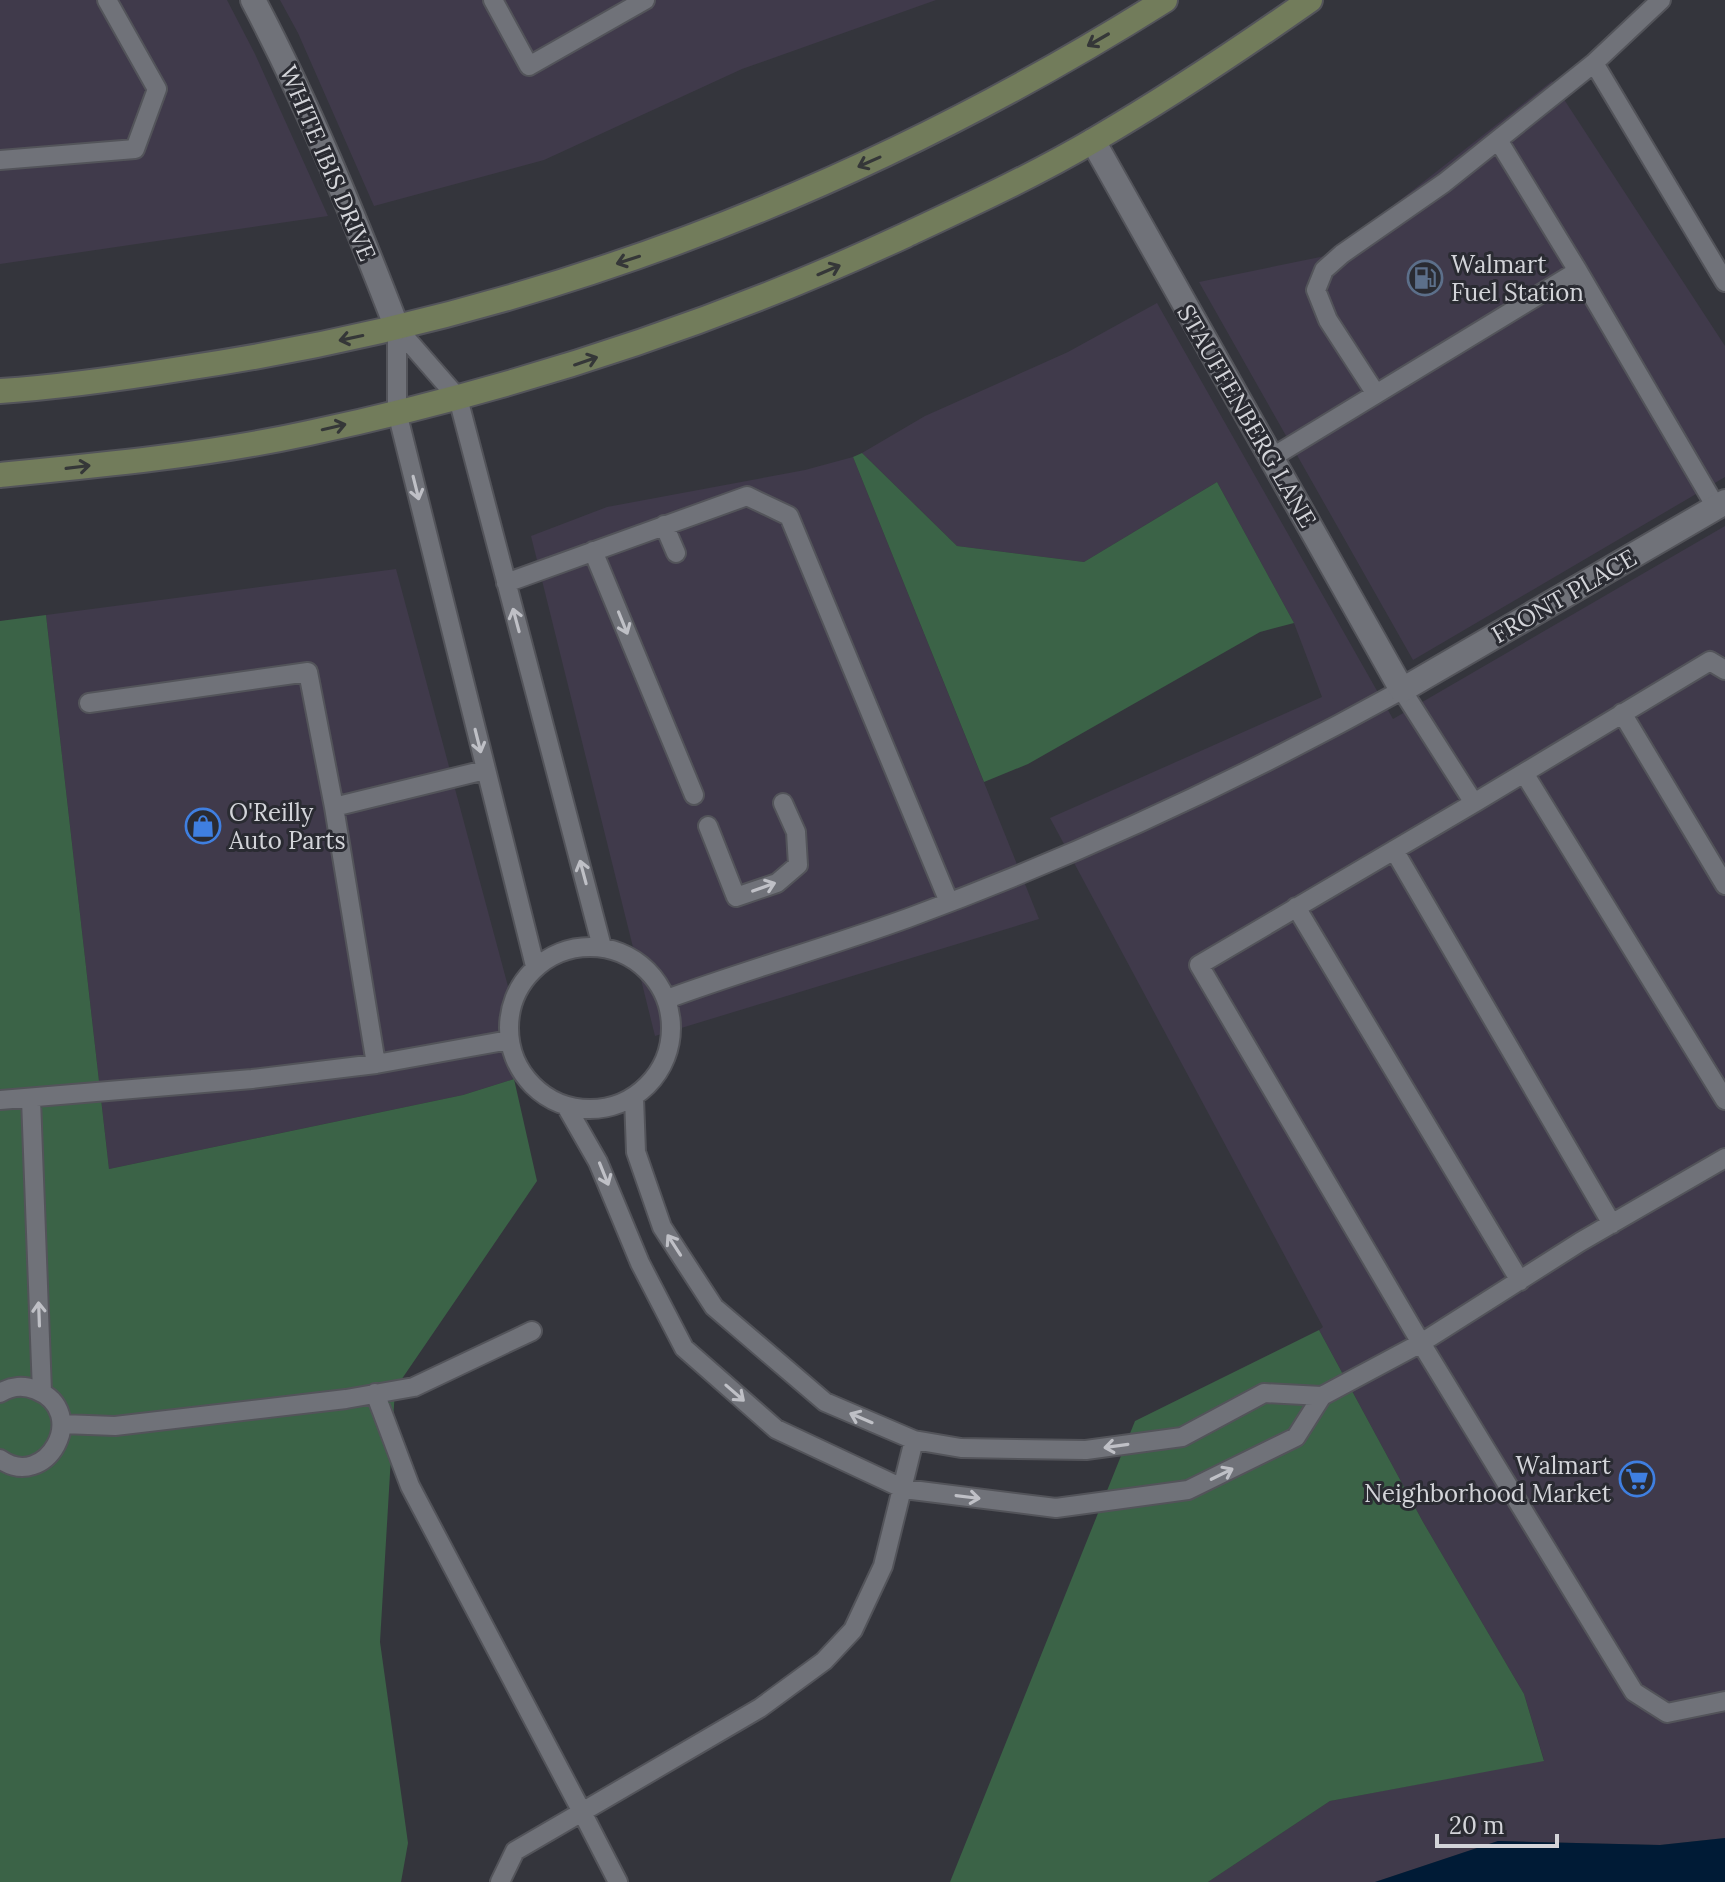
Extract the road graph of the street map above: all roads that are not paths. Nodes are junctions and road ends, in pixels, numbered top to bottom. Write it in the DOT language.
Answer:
graph roads {
  1 [pos="107,0"];
  2 [pos="253,0"];
  3 [pos="493,0"];
  4 [pos="607,0"];
  5 [pos="645,0"];
  6 [pos="1165,0"];
  7 [pos="1310,0"];
  8 [pos="1661,0"];
  9 [pos="617,17"];
  10 [pos="1594,63"];
  11 [pos="1498,140"];
  12 [pos="1093,141"];
  13 [pos="0,160"];
  14 [pos="1578,271"];
  15 [pos="1725,282"];
  16 [pos="397,328"];
  17 [pos="0,391"];
  18 [pos="1376,394"];
  19 [pos="458,398"];
  20 [pos="397,412"];
  21 [pos="1271,458"];
  22 [pos="0,475"];
  23 [pos="1721,504"];
  24 [pos="664,525"];
  25 [pos="593,551"];
  26 [pos="676,553"];
  27 [pos="506,583"];
  28 [pos="1725,670"];
  29 [pos="1402,690"];
  30 [pos="89,703"];
  31 [pos="1622,713"];
  32 [pos="485,770"];
  33 [pos="1524,773"];
  34 [pos="694,795"];
  35 [pos="783,803"];
  36 [pos="1474,803"];
  37 [pos="334,807"];
  38 [pos="708,826"];
  39 [pos="1394,850"];
  40 [pos="1725,885"];
  41 [pos="949,902"];
  42 [pos="1296,907"];
  43 [pos="602,947"];
  44 [pos="535,966"];
  45 [pos="667,999"];
  46 [pos="509,1040"];
  47 [pos="376,1064"];
  48 [pos="634,1098"];
  49 [pos="31,1099"];
  50 [pos="0,1100"];
  51 [pos="1725,1100"];
  52 [pos="566,1106"];
  53 [pos="1725,1158"];
  54 [pos="1612,1224"];
  55 [pos="1520,1281"];
  56 [pos="532,1331"];
  57 [pos="1421,1343"];
  58 [pos="42,1392"];
  59 [pos="0,1393"];
  60 [pos="375,1393"];
  61 [pos="1322,1396"];
  62 [pos="62,1424"];
  63 [pos="914,1440"];
  64 [pos="0,1459"];
  65 [pos="904,1489"];
  66 [pos="1725,1701"];
  67 [pos="582,1812"];
  68 [pos="500,1882"];
  69 [pos="618,1882"];
  1 -- 13 [label="lane"];
  2 -- 16 [label="street, WHITE IBIS DRIVE"];
  3 -- 9 [label="lane"];
  4 -- 9 [label="lane"];
  5 -- 9 [label="lane"];
  6 -- 16 [label="main road, one-way"];
  7 -- 12 [label="main road"];
  8 -- 10 [label="lane"];
  10 -- 11 [label="lane"];
  10 -- 15 [label="lane"];
  11 -- 14 [label="lane"];
  11 -- 18 [label="lane"];
  19 -- 12 [label="main road, one-way"];
  12 -- 21 [label="street, STAUFFENBERG LANE"];
  14 -- 18 [label="lane"];
  14 -- 23 [label="lane"];
  16 -- 17 [label="main road, one-way"];
  16 -- 19 [label="lane"];
  16 -- 20 [label="lane"];
  18 -- 21 [label="lane"];
  19 -- 20 [label="main road"];
  19 -- 27 [label="lane"];
  22 -- 20 [label="main road, one-way"];
  20 -- 32 [label="lane, one-way"];
  21 -- 29 [label="street, STAUFFENBERG LANE"];
  23 -- 29 [label="street, FRONT PLACE"];
  24 -- 25 [label="lane"];
  24 -- 26 [label="lane"];
  24 -- 41 [label="lane"];
  25 -- 27 [label="lane"];
  25 -- 34 [label="lane, one-way"];
  43 -- 27 [label="lane, one-way"];
  28 -- 31 [label="lane"];
  29 -- 36 [label="lane"];
  29 -- 41 [label="lane"];
  30 -- 37 [label="lane"];
  31 -- 33 [label="lane"];
  31 -- 40 [label="lane"];
  32 -- 37 [label="lane"];
  32 -- 44 [label="lane"];
  33 -- 36 [label="lane"];
  33 -- 51 [label="lane"];
  38 -- 35 [label="lane, one-way"];
  36 -- 39 [label="lane"];
  37 -- 47 [label="lane"];
  39 -- 42 [label="lane"];
  39 -- 54 [label="lane"];
  41 -- 45 [label="lane"];
  42 -- 55 [label="lane"];
  42 -- 57 [label="lane"];
  43 -- 44 [label="lane"];
  43 -- 45 [label="lane"];
  44 -- 46 [label="lane"];
  45 -- 48 [label="lane"];
  46 -- 47 [label="lane"];
  46 -- 52 [label="lane"];
  47 -- 49 [label="lane"];
  48 -- 52 [label="lane"];
  63 -- 48 [label="lane, one-way"];
  49 -- 50 [label="lane"];
  58 -- 49 [label="lane, one-way"];
  52 -- 65 [label="lane, one-way"];
  53 -- 54 [label="lane"];
  54 -- 55 [label="lane"];
  55 -- 57 [label="lane"];
  56 -- 60 [label="lane"];
  57 -- 61 [label="lane"];
  57 -- 66 [label="lane"];
  58 -- 59 [label="lane"];
  58 -- 62 [label="lane"];
  60 -- 62 [label="lane"];
  60 -- 67 [label="lane"];
  61 -- 63 [label="lane, one-way"];
  65 -- 61 [label="lane, one-way"];
  62 -- 64 [label="lane"];
  63 -- 65 [label="lane"];
  65 -- 67 [label="lane"];
  67 -- 68 [label="lane"];
  67 -- 69 [label="lane"];
}
